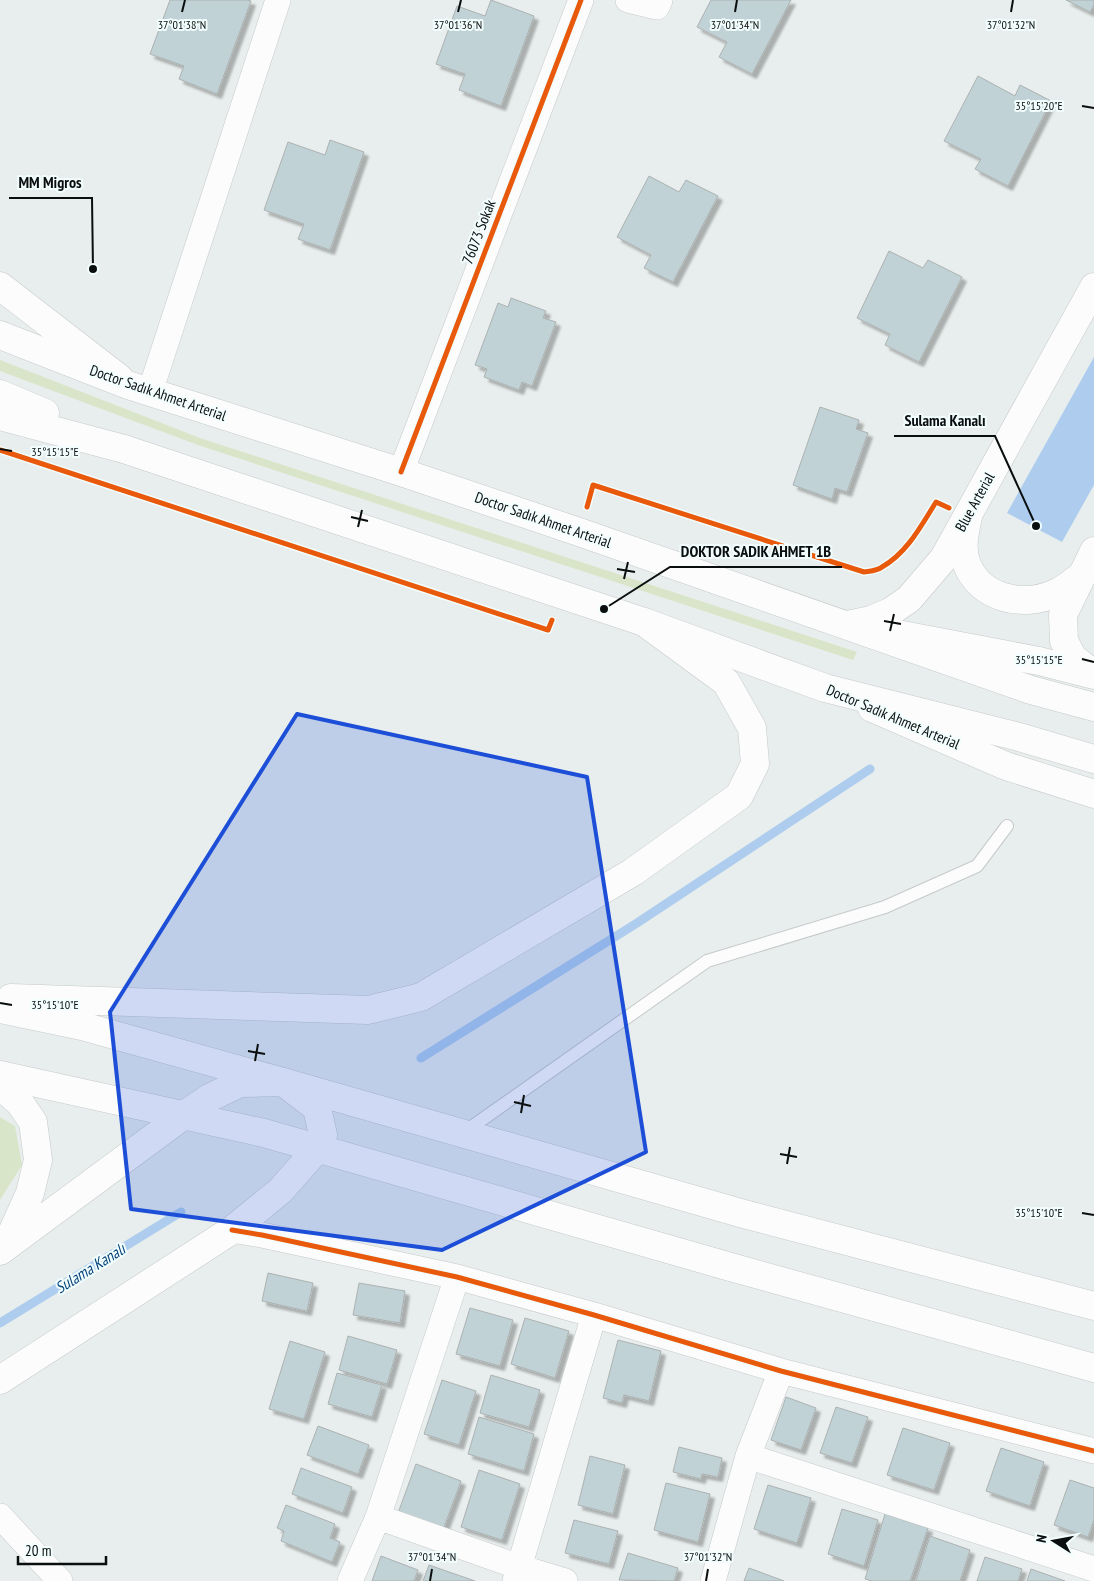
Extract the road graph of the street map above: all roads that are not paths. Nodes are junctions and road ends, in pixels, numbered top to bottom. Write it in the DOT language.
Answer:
graph roads {
  1 [pos="278,0"];
  2 [pos="581,0"];
  3 [pos="628,0"];
  4 [pos="660,0"];
  5 [pos="0,286"];
  6 [pos="1094,287"];
  7 [pos="0,335"];
  8 [pos="139,389"];
  9 [pos="0,394"];
  10 [pos="0,416"];
  11 [pos="124,448"];
  12 [pos="401,472"];
  13 [pos="968,516"];
  14 [pos="1094,550"];
  15 [pos="1081,576"];
  16 [pos="644,622"];
  17 [pos="848,625"];
  18 [pos="1094,674"];
  19 [pos="825,688"];
  20 [pos="1094,707"];
  21 [pos="1094,760"];
  22 [pos="1094,794"];
  23 [pos="1007,826"];
  24 [pos="0,998"];
  25 [pos="0,1009"];
  26 [pos="0,1075"];
  27 [pos="283,1082"];
  28 [pos="0,1086"];
  29 [pos="184,1115"];
  30 [pos="463,1133"];
  31 [pos="318,1148"];
  32 [pos="232,1230"];
  33 [pos="0,1251"];
  34 [pos="457,1277"];
  35 [pos="1094,1306"];
  36 [pos="594,1315"];
  37 [pos="1094,1368"];
  38 [pos="781,1371"];
  39 [pos="0,1380"];
  40 [pos="1094,1451"];
  41 [pos="748,1456"];
  42 [pos="0,1516"];
  43 [pos="378,1518"];
  44 [pos="1094,1569"];
  45 [pos="517,1574"];
  46 [pos="60,1581"];
  47 [pos="350,1581"];
  48 [pos="565,1581"];
  49 [pos="713,1581"];
  1 -- 8 [label="street"];
  2 -- 12 [label="street, 76073 Sokak"];
  3 -- 4 [label="street"];
  5 -- 8 [label="main road"];
  6 -- 13 [label="main road, Blue Arterial"];
  7 -- 8 [label="main road, Doctor Sadık Ahmet Arterial"];
  8 -- 12 [label="main road, Doctor Sadık Ahmet Arterial"];
  9 -- 11 [label="main road, Doctor Sadık Ahmet Arterial"];
  10 -- 11 [label="main road, Doctor Sadık Ahmet Arterial"];
  11 -- 16 [label="main road, Doctor Sadık Ahmet Arterial"];
  12 -- 17 [label="main road, Doctor Sadık Ahmet Arterial"];
  13 -- 15 [label="main road"];
  13 -- 17 [label="main road, Blue Arterial"];
  14 -- 15 [label="main road"];
  15 -- 18 [label="main road"];
  16 -- 19 [label="main road, Doctor Sadık Ahmet Arterial"];
  16 -- 24 [label="main road"];
  17 -- 18 [label="main road, Doctor Sadık Ahmet Arterial"];
  17 -- 20 [label="main road"];
  19 -- 21 [label="main road"];
  19 -- 22 [label="main road, Doctor Sadık Ahmet Arterial"];
  23 -- 30 [label="lane"];
  25 -- 27 [label="main road"];
  26 -- 29 [label="main road"];
  27 -- 29 [label="main road"];
  27 -- 30 [label="main road"];
  27 -- 31 [label="main road"];
  28 -- 33 [label="main road"];
  29 -- 31 [label="main road"];
  29 -- 33 [label="main road"];
  30 -- 35 [label="main road"];
  31 -- 32 [label="main road"];
  31 -- 37 [label="main road"];
  32 -- 34 [label="street"];
  32 -- 39 [label="main road"];
  34 -- 36 [label="street"];
  34 -- 43 [label="street"];
  36 -- 38 [label="street"];
  36 -- 45 [label="street"];
  38 -- 40 [label="street"];
  38 -- 41 [label="street"];
  41 -- 44 [label="street"];
  41 -- 49 [label="street"];
  42 -- 46 [label="street"];
  43 -- 45 [label="street"];
  43 -- 47 [label="street"];
  45 -- 48 [label="street"];
}
